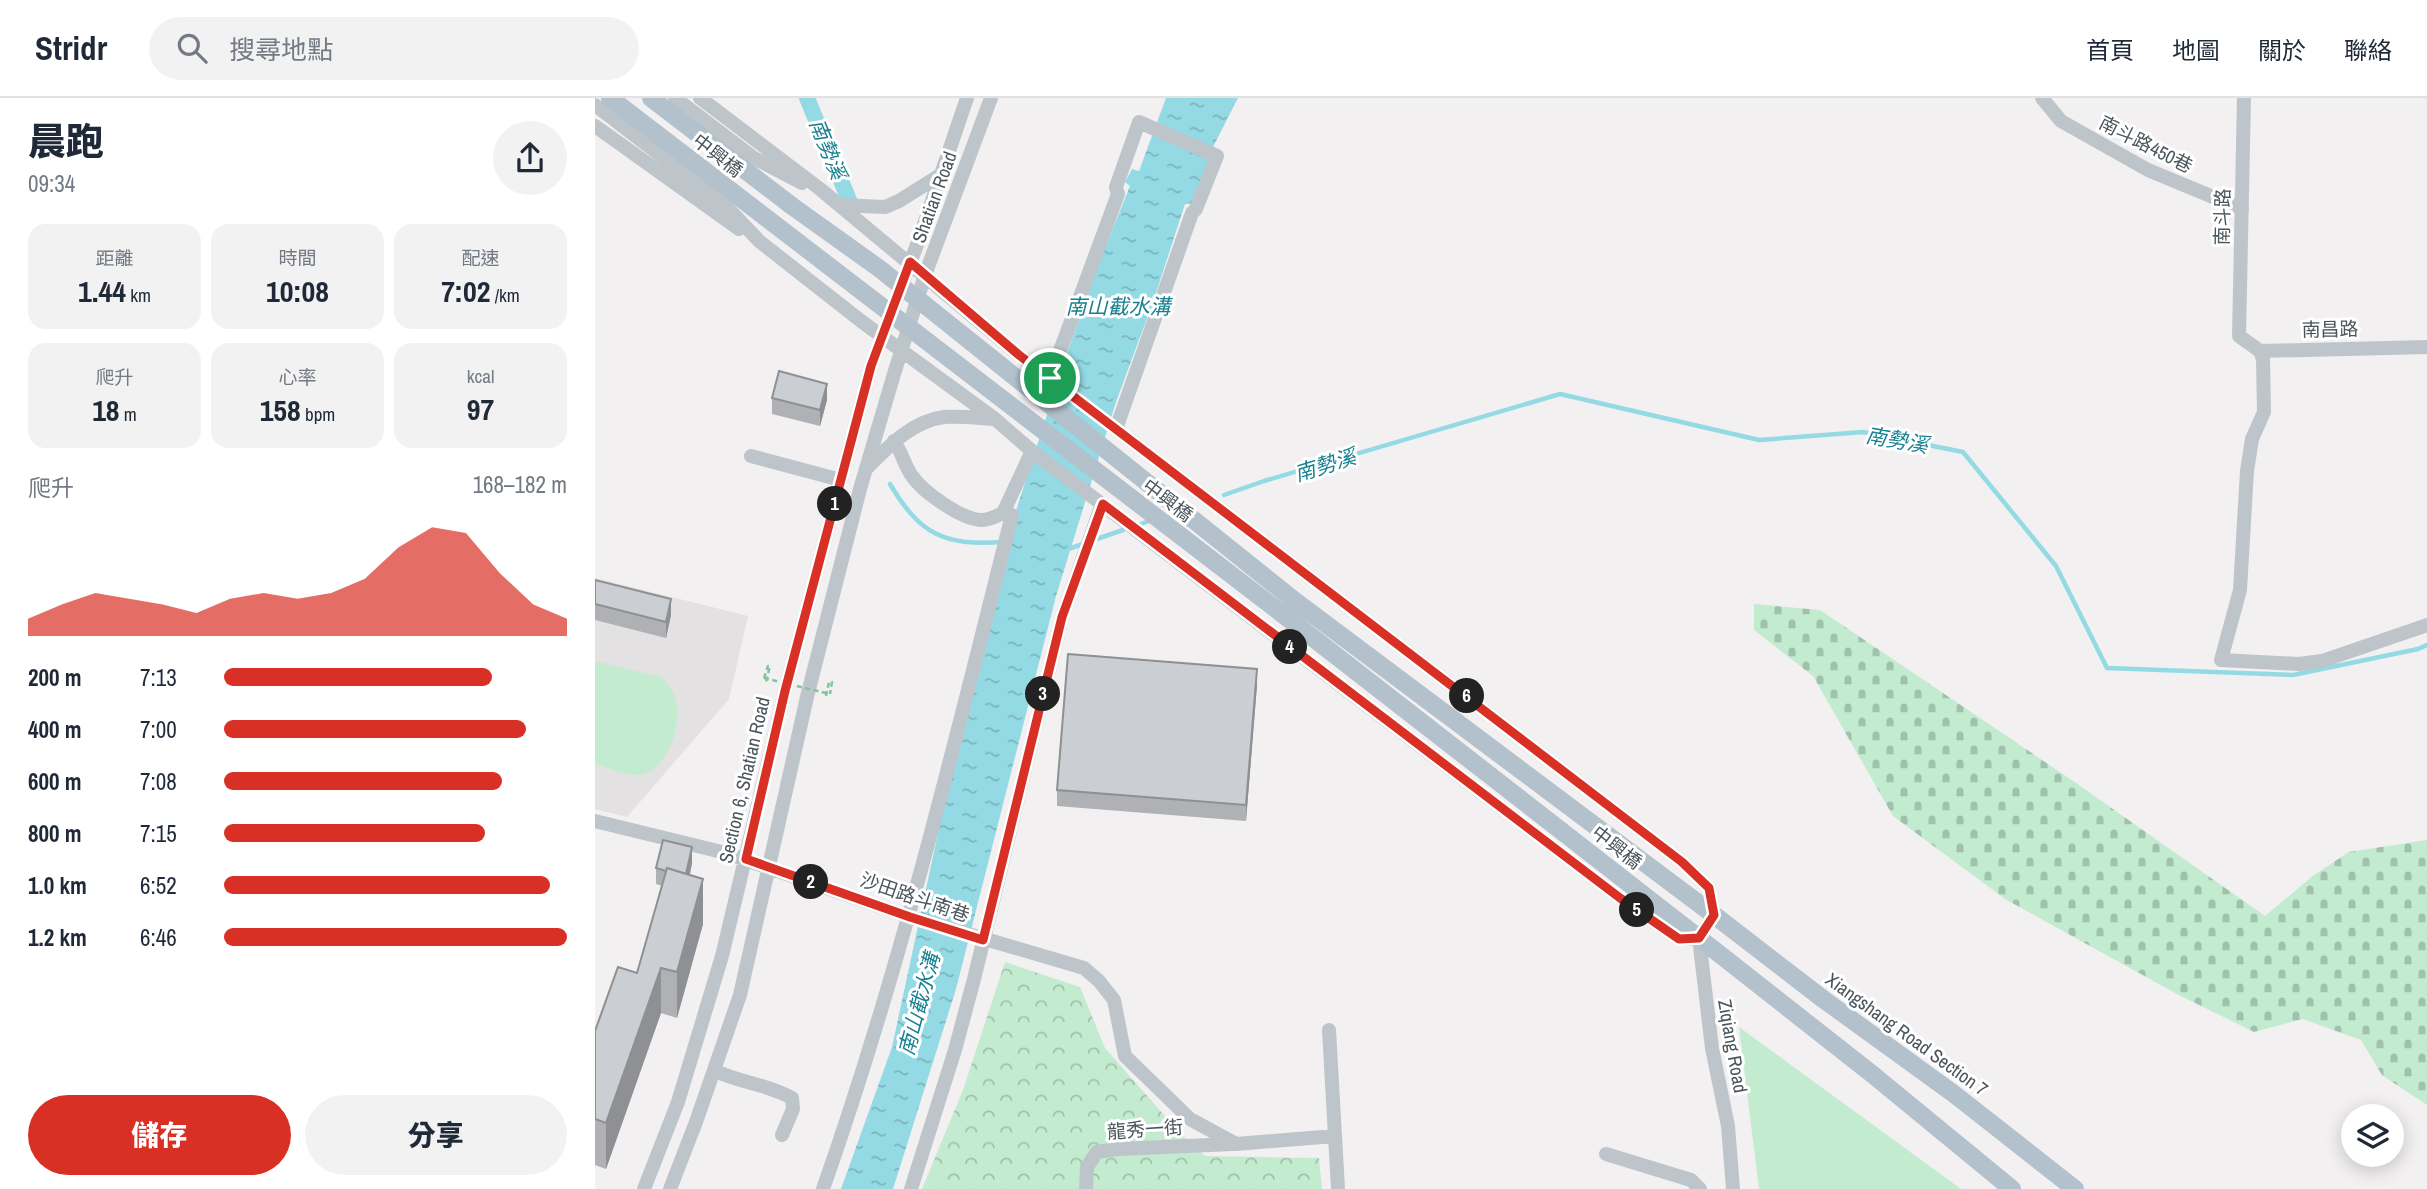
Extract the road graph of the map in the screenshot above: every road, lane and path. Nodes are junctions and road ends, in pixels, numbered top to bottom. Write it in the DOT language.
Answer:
graph roads {
  1 [pos="610,98"];
  2 [pos="651,98"];
  3 [pos="675,98"];
  4 [pos="700,98"];
  5 [pos="967,98"];
  6 [pos="991,98"];
  7 [pos="2042,98"];
  8 [pos="2244,98"];
  9 [pos="595,105"];
  10 [pos="595,126"];
  11 [pos="942,174"];
  12 [pos="820,189"];
  13 [pos="839,205"];
  14 [pos="2242,209"];
  15 [pos="784,261"];
  16 [pos="910,262"];
  17 [pos="925,275"];
  18 [pos="882,336"];
  19 [pos="2427,347"];
  20 [pos="902,350"];
  21 [pos="2260,351"];
  22 [pos="1050,378"];
  23 [pos="995,419"];
  24 [pos="1116,429"];
  25 [pos="894,441"];
  26 [pos="1032,451"];
  27 [pos="751,456"];
  28 [pos="866,469"];
  29 [pos="841,480"];
  30 [pos="1102,505"];
  31 [pos="1012,514"];
  32 [pos="2427,625"];
  33 [pos="765,680"];
  34 [pos="828,695"];
  35 [pos="595,821"];
  36 [pos="746,859"];
  37 [pos="770,867"];
  38 [pos="1714,915"];
  39 [pos="910,917"];
  40 [pos="1699,938"];
  41 [pos="983,940"];
  42 [pos="1329,1030"];
  43 [pos="714,1069"];
  44 [pos="782,1135"];
  45 [pos="1335,1136"];
  46 [pos="1236,1144"];
  47 [pos="1606,1154"];
  48 [pos="644,1189"];
  49 [pos="670,1189"];
  50 [pos="823,1189"];
  51 [pos="911,1189"];
  52 [pos="1086,1189"];
  53 [pos="1338,1189"];
  54 [pos="1700,1189"];
  55 [pos="1733,1189"];
  56 [pos="2012,1189"];
  57 [pos="2075,1189"];
  1 -- 40 [label="main road, 中興橋, bridge"];
  2 -- 38 [label="main road, 中興橋, bridge"];
  3 -- 12 [label="street"];
  4 -- 12 [label="street"];
  5 -- 11 [label="street, Shatian Road"];
  6 -- 17 [label="street, Shatian Road"];
  7 -- 14 [label="street, 南斗路450巷"];
  8 -- 14 [label="street, 南斗路"];
  9 -- 15 [label="street"];
  10 -- 15 [label="street"];
  11 -- 13 [label="street"];
  11 -- 16 [label="street, Shatian Road"];
  12 -- 13 [label="street"];
  13 -- 16 [label="street"];
  14 -- 21 [label="street, 南斗路"];
  15 -- 18 [label="street"];
  16 -- 17 [label="street"];
  16 -- 18 [label="street, Shatian Road"];
  17 -- 20 [label="street, Shatian Road"];
  17 -- 22 [label="street"];
  18 -- 20 [label="street"];
  18 -- 29 [label="street, Section 6, Shatian Road"];
  19 -- 21 [label="street, 南昌路"];
  20 -- 23 [label="street"];
  20 -- 28 [label="street"];
  21 -- 32 [label="street"];
  22 -- 24 [label="street"];
  22 -- 24 [label="street"];
  23 -- 25 [label="street"];
  23 -- 26 [label="street"];
  24 -- 38 [label="street"];
  25 -- 26 [label="street"];
  25 -- 28 [label="street"];
  26 -- 30 [label="street"];
  27 -- 29 [label="street"];
  28 -- 37 [label="street"];
  29 -- 36 [label="street, Section 6, Shatian Road"];
  30 -- 40 [label="street"];
  30 -- 41 [label="street"];
  31 -- 39 [label="street"];
  33 -- 34 [label="path, bridge"];
  35 -- 36 [label="street, 沙田路斗南巷"];
  36 -- 37 [label="street, 沙田路斗南巷"];
  36 -- 48 [label="street, Section 6, Shatian Road"];
  37 -- 39 [label="street, 沙田路斗南巷"];
  37 -- 43 [label="street"];
  38 -- 40 [label="street"];
  38 -- 57 [label="main road, Xiangshang Road Section 7"];
  39 -- 41 [label="street, 沙田路斗南巷"];
  39 -- 50 [label="street"];
  40 -- 55 [label="street, Ziqiang Road"];
  40 -- 56 [label="main road"];
  41 -- 46 [label="street, 沙田路斗南巷"];
  41 -- 51 [label="street"];
  42 -- 45 [label="street"];
  43 -- 44 [label="street"];
  43 -- 49 [label="street"];
  45 -- 46 [label="street"];
  45 -- 53 [label="street"];
  46 -- 52 [label="street, 龍秀一街"];
  47 -- 54 [label="street"];
}
